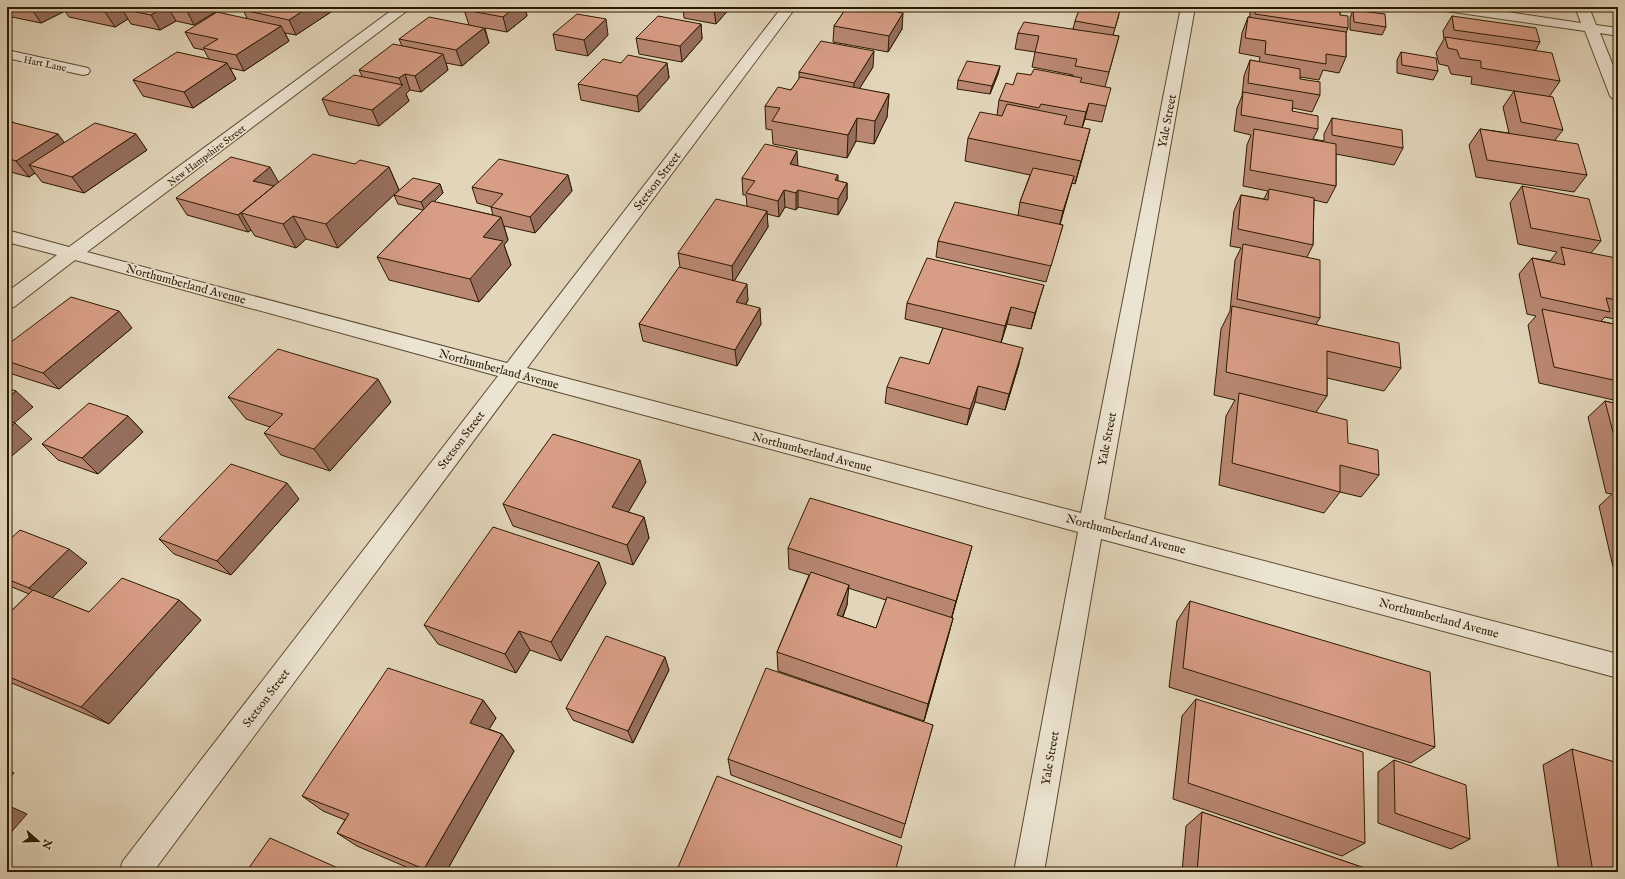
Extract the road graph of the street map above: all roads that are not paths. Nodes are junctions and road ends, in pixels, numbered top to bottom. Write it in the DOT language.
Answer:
graph roads {
  1 [pos="405,7"];
  2 [pos="789,7"];
  3 [pos="1188,7"];
  4 [pos="1446,7"];
  5 [pos="1582,7"];
  6 [pos="1590,28"];
  7 [pos="1618,32"];
  8 [pos="7,54"];
  9 [pos="83,71"];
  10 [pos="1618,96"];
  11 [pos="7,236"];
  12 [pos="73,253"];
  13 [pos="7,302"];
  14 [pos="512,372"];
  15 [pos="1091,525"];
  16 [pos="1618,666"];
  17 [pos="134,872"];
  18 [pos="1030,872"];
  1 -- 12 [label="street, New Hampshire Street"];
  2 -- 14 [label="street, Stetson Street"];
  3 -- 15 [label="street, Yale Street"];
  4 -- 6 [label="street"];
  5 -- 6 [label="street"];
  6 -- 7 [label="street"];
  6 -- 10 [label="street"];
  8 -- 9 [label="street, Hart Lane"];
  11 -- 12 [label="street, Northumberland Avenue"];
  12 -- 13 [label="street, New Hampshire Street"];
  12 -- 14 [label="street, Northumberland Avenue"];
  14 -- 15 [label="street, Northumberland Avenue"];
  14 -- 17 [label="street, Stetson Street"];
  15 -- 16 [label="street, Northumberland Avenue"];
  15 -- 18 [label="street, Yale Street"];
}
